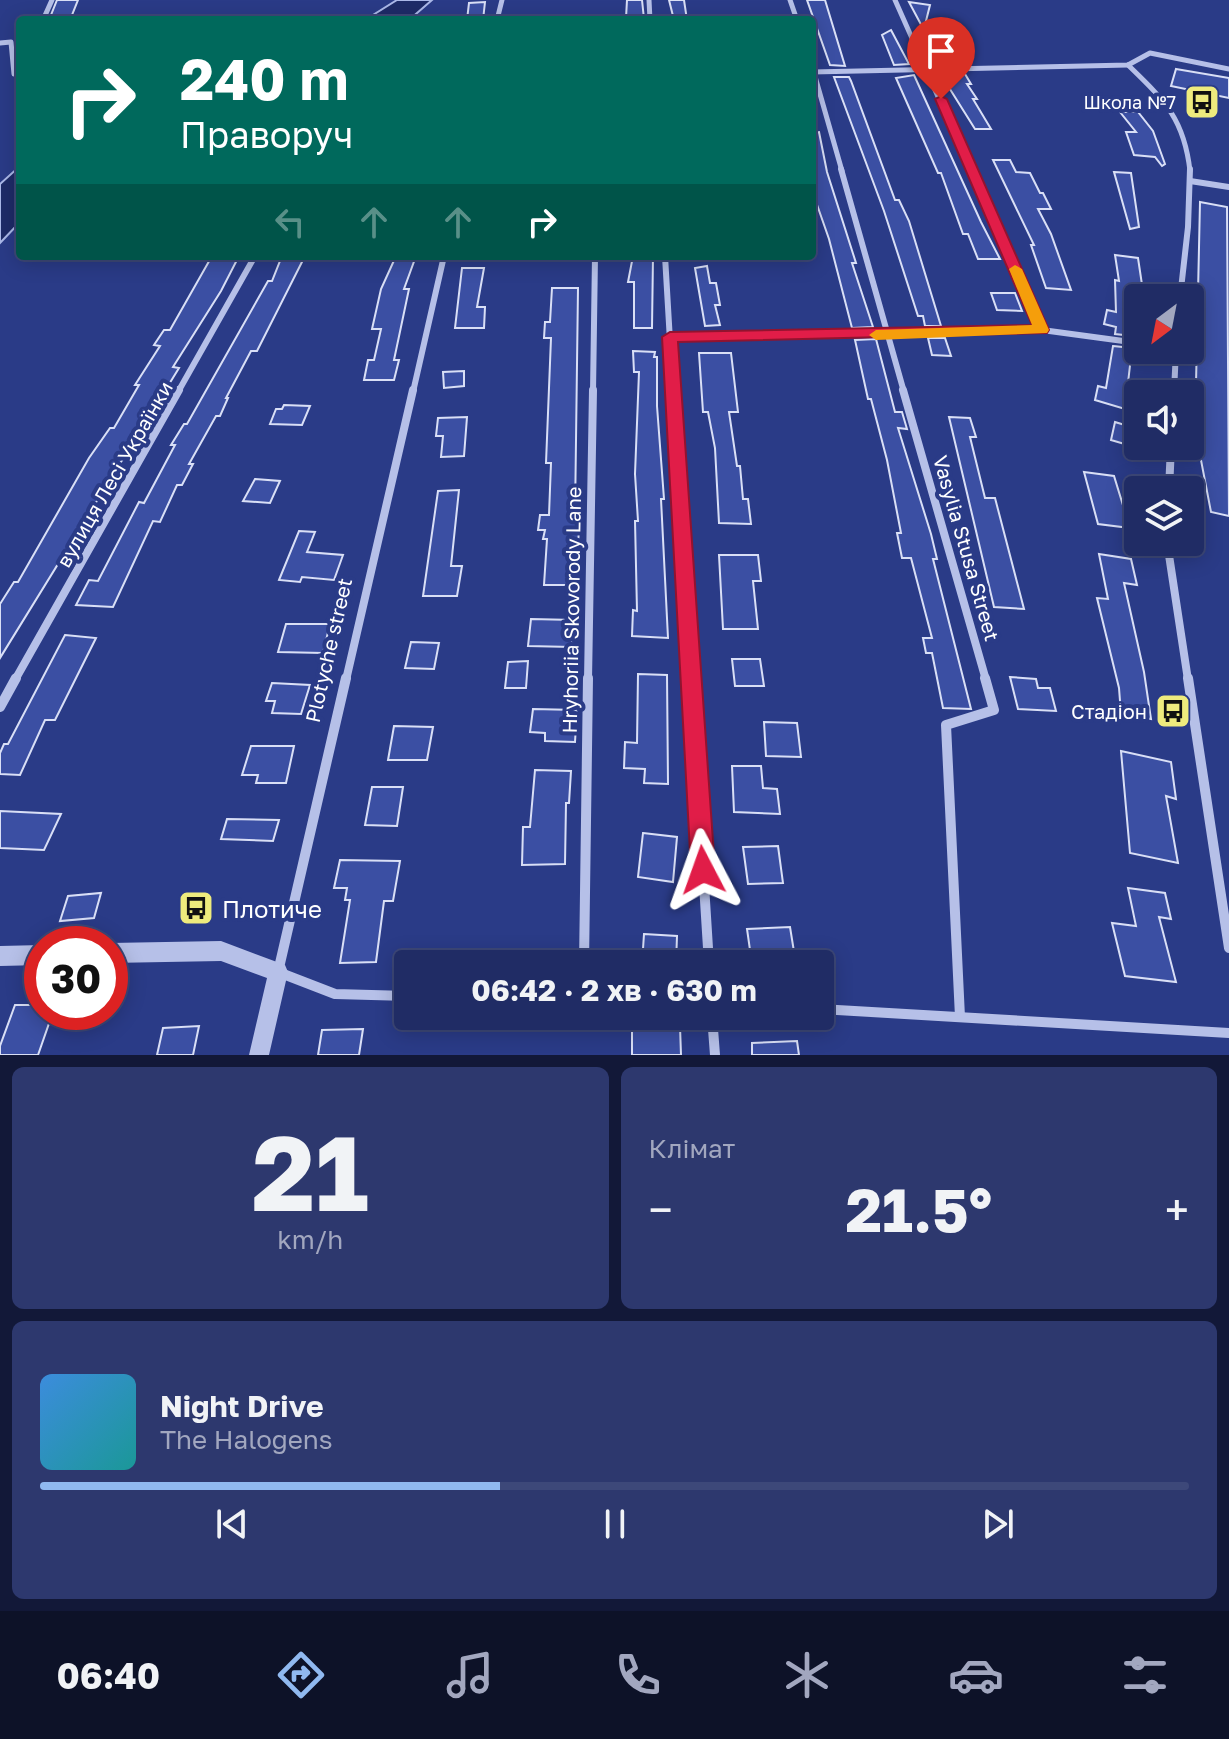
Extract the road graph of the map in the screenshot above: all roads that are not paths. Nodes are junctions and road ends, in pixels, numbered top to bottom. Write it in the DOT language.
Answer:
graph roads {
  1 [pos="895,0"];
  2 [pos="16,40"];
  3 [pos="11,42"];
  4 [pos="0,43"];
  5 [pos="1128,65"];
  6 [pos="1229,69"];
  7 [pos="816,70"];
  8 [pos="928,71"];
  9 [pos="14,74"];
  10 [pos="816,81"];
  11 [pos="1190,181"];
  12 [pos="1229,187"];
  13 [pos="253,260"];
  14 [pos="443,260"];
  15 [pos="595,260"];
  16 [pos="665,260"];
  17 [pos="1181,284"];
  18 [pos="1042,330"];
  19 [pos="888,335"];
  20 [pos="670,337"];
  21 [pos="1124,341"];
  22 [pos="1169,556"];
  23 [pos="0,707"];
  24 [pos="1229,948"];
  25 [pos="584,950"];
  26 [pos="708,950"];
  27 [pos="128,953"];
  28 [pos="24,955"];
  29 [pos="0,956"];
  30 [pos="278,972"];
  31 [pos="394,996"];
  32 [pos="834,1010"];
  33 [pos="960,1017"];
  34 [pos="713,1030"];
  35 [pos="1229,1033"];
  36 [pos="259,1055"];
  37 [pos="715,1055"];
  1 -- 8 [label="street"];
  2 -- 3 [label="street"];
  3 -- 4 [label="street"];
  3 -- 9 [label="street"];
  5 -- 6 [label="street"];
  5 -- 8 [label="street"];
  5 -- 11 [label="street"];
  7 -- 8 [label="street"];
  8 -- 18 [label="street"];
  10 -- 19 [label="street, Vasylia Stusa Street"];
  11 -- 12 [label="street"];
  11 -- 17 [label="street"];
  13 -- 23 [label="street, вулиця Лесі Українки"];
  14 -- 30 [label="street, Plotyche street"];
  15 -- 25 [label="street, Hryhoriia Skovorody Lane"];
  16 -- 20 [label="street"];
  18 -- 19 [label="street"];
  18 -- 21 [label="street"];
  19 -- 20 [label="street"];
  19 -- 33 [label="street, Vasylia Stusa Street"];
  20 -- 26 [label="street"];
  22 -- 24 [label="street"];
  27 -- 30 [label="street"];
  28 -- 29 [label="street"];
  30 -- 31 [label="street"];
  30 -- 36 [label="street, Plotyche street"];
  32 -- 33 [label="street"];
  33 -- 35 [label="street"];
  34 -- 37 [label="street"];
}
